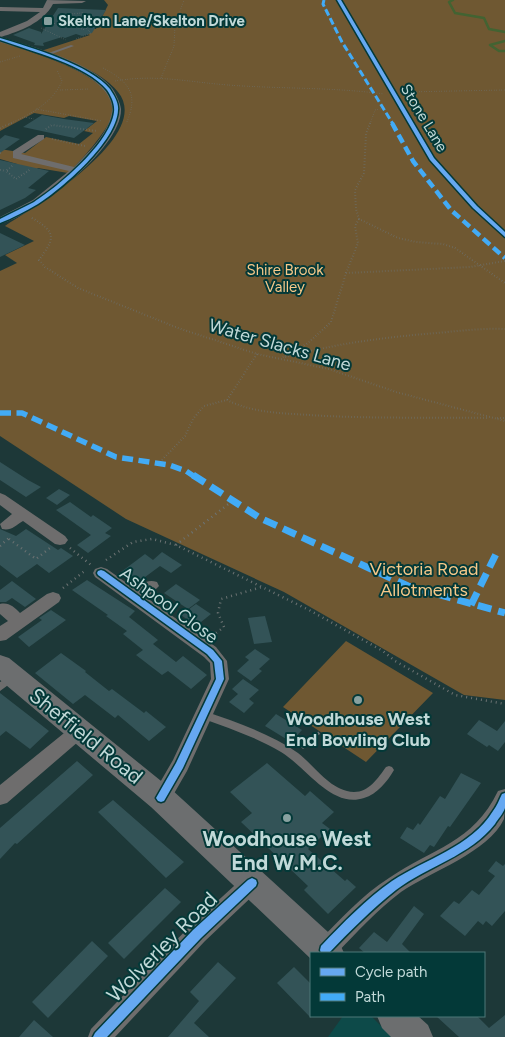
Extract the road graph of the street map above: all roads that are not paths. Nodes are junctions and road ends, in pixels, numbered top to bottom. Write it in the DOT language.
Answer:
graph roads {
  1 [pos="339,0"];
  2 [pos="51,1"];
  3 [pos="84,4"];
  4 [pos="45,10"];
  5 [pos="0,11"];
  6 [pos="0,35"];
  7 [pos="0,39"];
  8 [pos="72,46"];
  9 [pos="45,56"];
  10 [pos="42,136"];
  11 [pos="76,170"];
  12 [pos="0,222"];
  13 [pos="505,235"];
  14 [pos="0,498"];
  15 [pos="22,514"];
  16 [pos="9,532"];
  17 [pos="61,544"];
  18 [pos="98,566"];
  19 [pos="151,586"];
  20 [pos="57,594"];
  21 [pos="136,598"];
  22 [pos="5,609"];
  23 [pos="19,621"];
  24 [pos="0,635"];
  25 [pos="5,677"];
  26 [pos="204,715"];
  27 [pos="80,730"];
  28 [pos="389,770"];
  29 [pos="0,797"];
  30 [pos="505,797"];
  31 [pos="160,798"];
  32 [pos="252,883"];
  33 [pos="327,952"];
  34 [pos="395,1017"];
  35 [pos="99,1037"];
  36 [pos="416,1037"];
  1 -- 13 [label="lane, Stone Lane"];
  2 -- 3 [label="street"];
  2 -- 4 [label="street"];
  4 -- 5 [label="street"];
  4 -- 6 [label="street"];
  7 -- 9 [label="street"];
  8 -- 9 [label="lane"];
  9 -- 11 [label="street"];
  10 -- 11 [label="street"];
  11 -- 12 [label="street"];
  14 -- 15 [label="street"];
  15 -- 16 [label="street"];
  15 -- 17 [label="street"];
  18 -- 21 [label="street, Ashpool Close"];
  19 -- 21 [label="street"];
  20 -- 23 [label="street"];
  21 -- 26 [label="street, Ashpool Close"];
  22 -- 23 [label="street"];
  23 -- 24 [label="street"];
  25 -- 27 [label="main road, Sheffield Road"];
  26 -- 28 [label="lane"];
  26 -- 31 [label="street, Ashpool Close"];
  27 -- 29 [label="street"];
  27 -- 31 [label="main road, Sheffield Road"];
  30 -- 33 [label="street"];
  31 -- 32 [label="main road, Sheffield Road"];
  32 -- 33 [label="main road, Sheffield Road"];
  32 -- 35 [label="street, Wolverley Road"];
  34 -- 36 [label="main road"];
}
